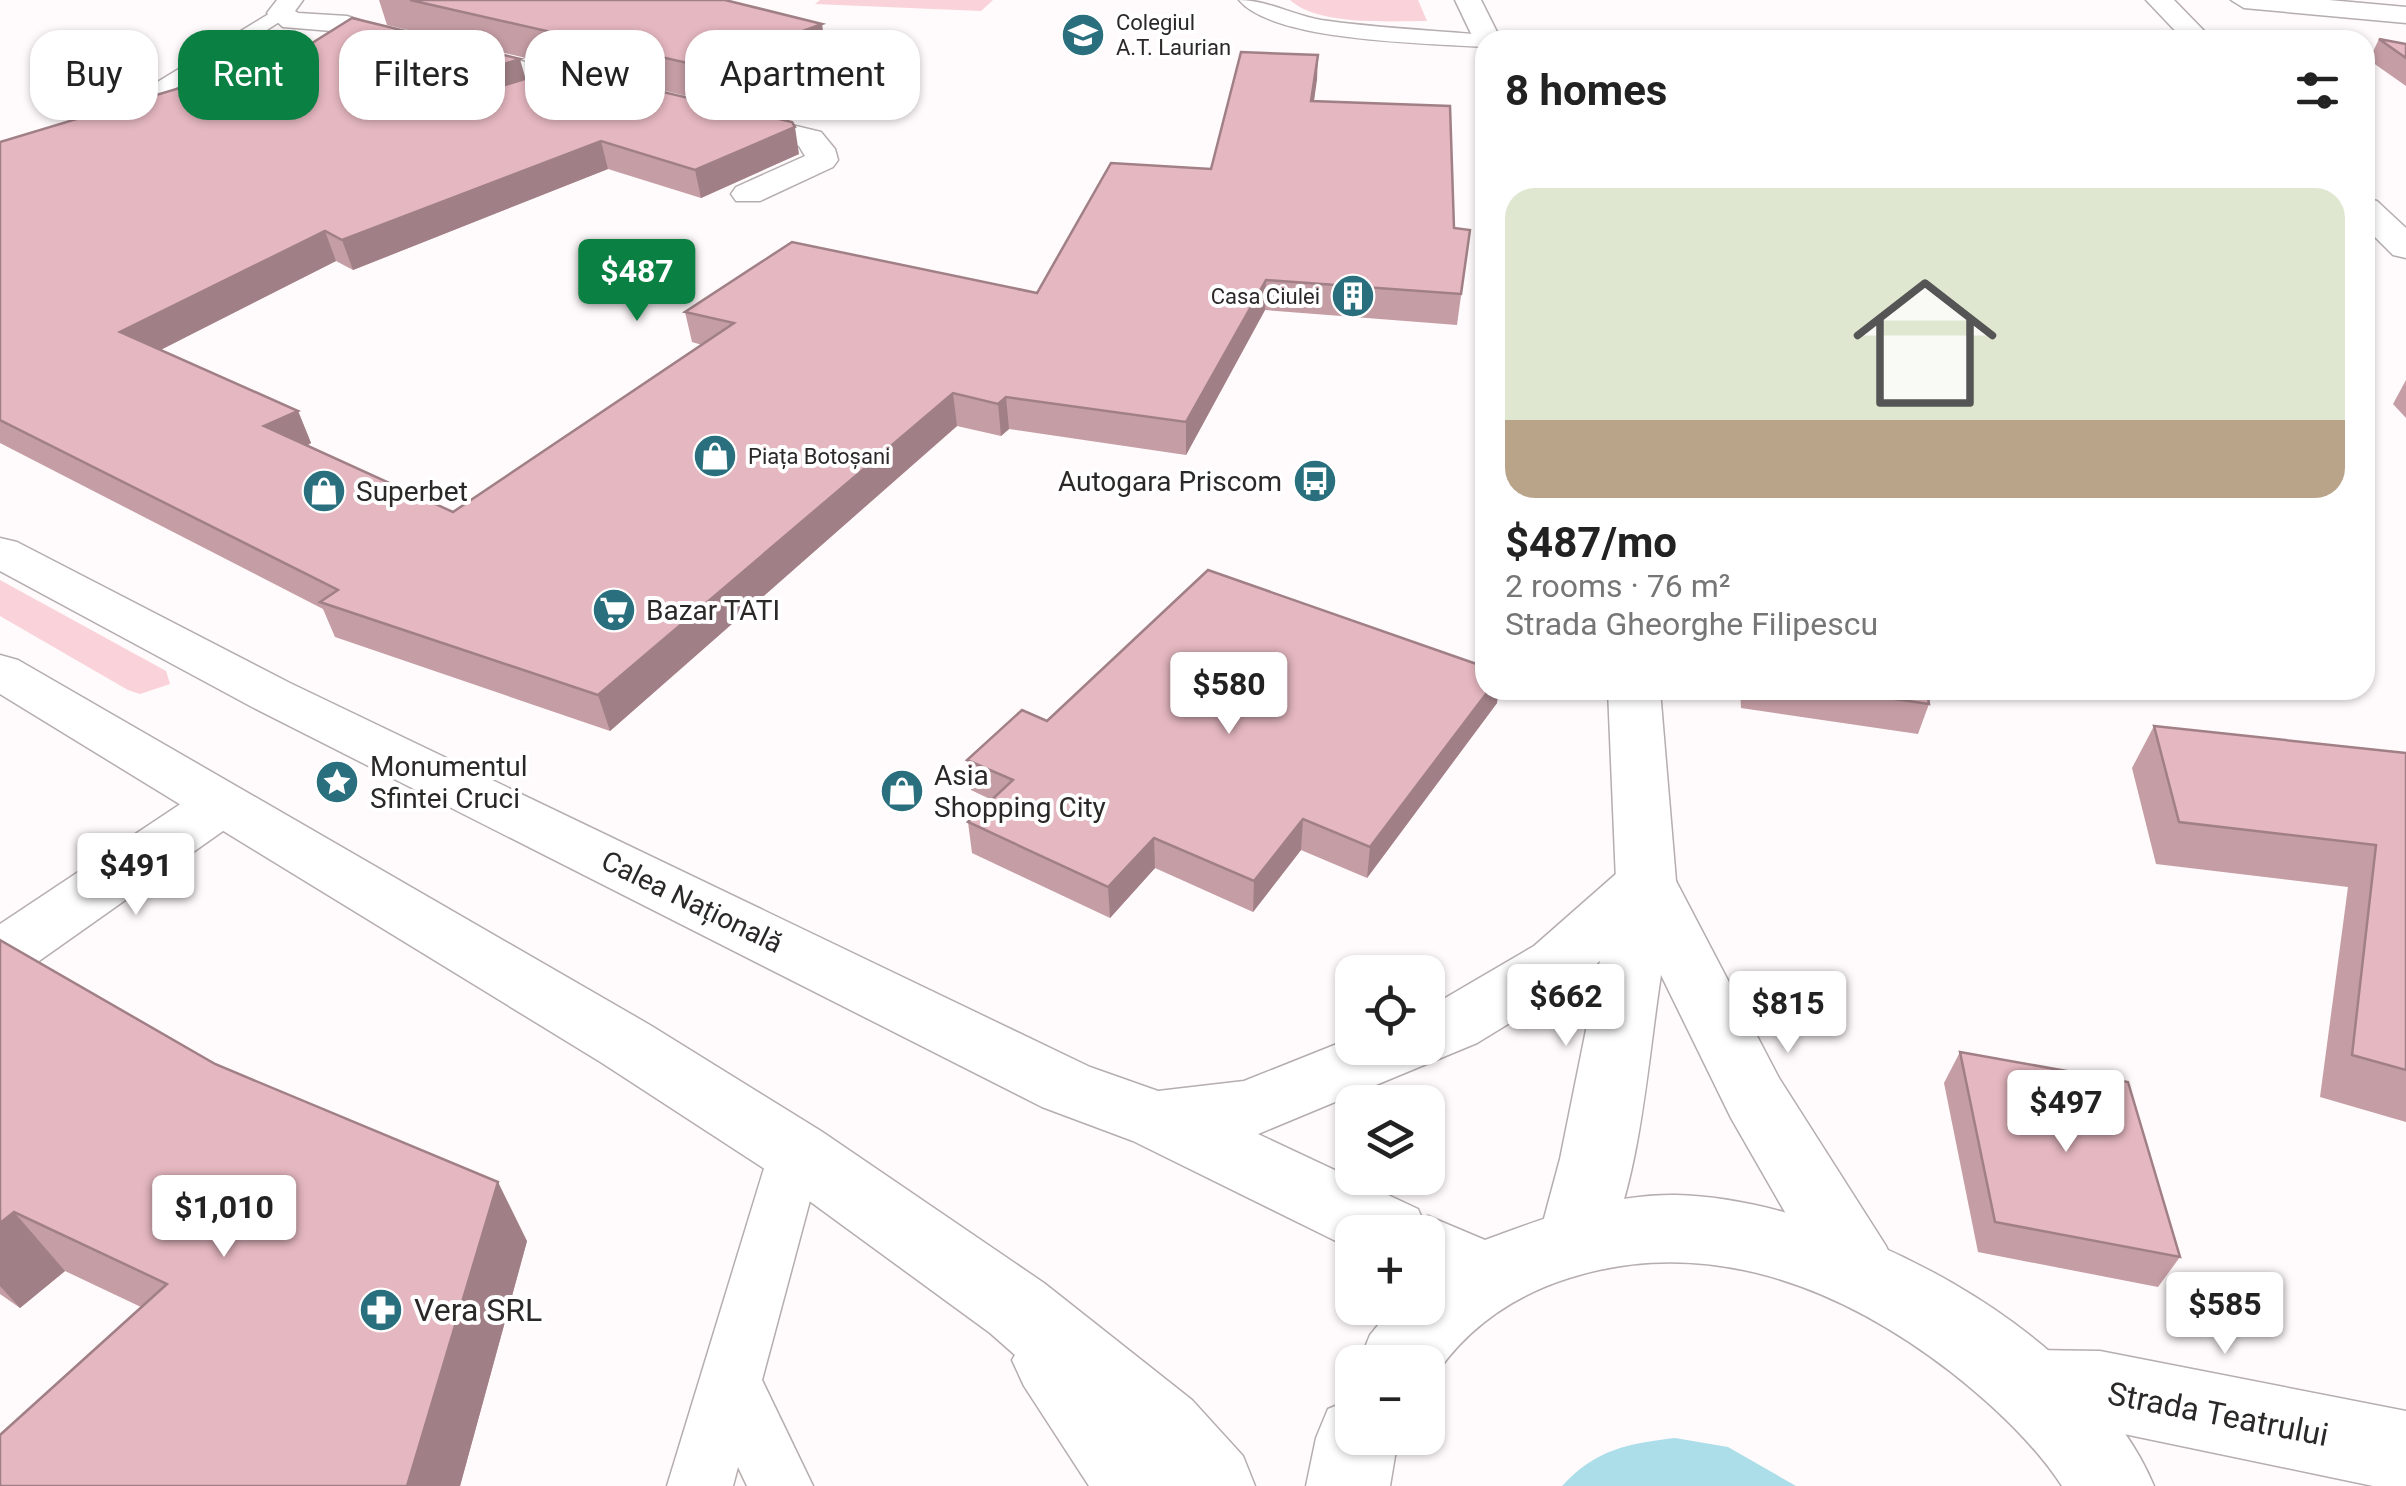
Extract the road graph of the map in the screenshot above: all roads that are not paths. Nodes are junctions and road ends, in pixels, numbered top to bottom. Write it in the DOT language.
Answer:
graph roads {
  1 [pos="1249,0"];
  2 [pos="1468,0"];
  3 [pos="2160,0"];
  4 [pos="2244,0"];
  5 [pos="2320,4"];
  6 [pos="285,6"];
  7 [pos="2406,15"];
  8 [pos="1482,30"];
  9 [pos="2189,30"];
  10 [pos="1475,39"];
  11 [pos="525,69"];
  12 [pos="525,96"];
  13 [pos="522,97"];
  14 [pos="733,120"];
  15 [pos="0,163"];
  16 [pos="748,194"];
  17 [pos="2377,216"];
  18 [pos="2406,247"];
  19 [pos="0,552"];
  20 [pos="0,670"];
  21 [pos="1635,700"];
  22 [pos="220,805"];
  23 [pos="1646,881"];
  24 [pos="0,956"];
  25 [pos="1445,1029"];
  26 [pos="1358,1065"];
  27 [pos="1158,1120"];
  28 [pos="796,1152"];
  29 [pos="1356,1215"];
  30 [pos="1576,1237"];
  31 [pos="1456,1263"];
  32 [pos="1859,1270"];
  33 [pos="1017,1308"];
  34 [pos="1408,1345"];
  35 [pos="731,1381"];
  36 [pos="2030,1388"];
  37 [pos="2406,1452"];
  38 [pos="1354,1455"];
  39 [pos="700,1486"];
  40 [pos="780,1486"];
  41 [pos="1138,1486"];
  42 [pos="1212,1486"];
  43 [pos="1348,1486"];
  44 [pos="2112,1486"];
  1 -- 10 [label="lane"];
  2 -- 8 [label="main road"];
  3 -- 9 [label="main road"];
  4 -- 5 [label="main road"];
  5 -- 7 [label="main road"];
  6 -- 11 [label="main road"];
  6 -- 15 [label="lane"];
  12 -- 13 [label="lane"];
  14 -- 16 [label="main road"];
  17 -- 18 [label="main road"];
  19 -- 27 [label="main road, Calea Națională"];
  20 -- 22 [label="main road"];
  21 -- 23 [label="main road"];
  22 -- 24 [label="main road"];
  22 -- 28 [label="main road"];
  23 -- 25 [label="main road"];
  23 -- 30 [label="main road"];
  23 -- 32 [label="main road"];
  26 -- 27 [label="main road"];
  27 -- 29 [label="main road, Calea Națională"];
  28 -- 33 [label="main road"];
  28 -- 35 [label="lane"];
  30 -- 31 [label="main road"];
  30 -- 32 [label="main road"];
  31 -- 34 [label="main road"];
  32 -- 36 [label="main road"];
  33 -- 41 [label="main road"];
  33 -- 42 [label="main road"];
  35 -- 39 [label="lane"];
  35 -- 40 [label="lane"];
  36 -- 37 [label="main road, Strada Teatrului"];
  36 -- 44 [label="main road"];
  38 -- 43 [label="main road"];
}
